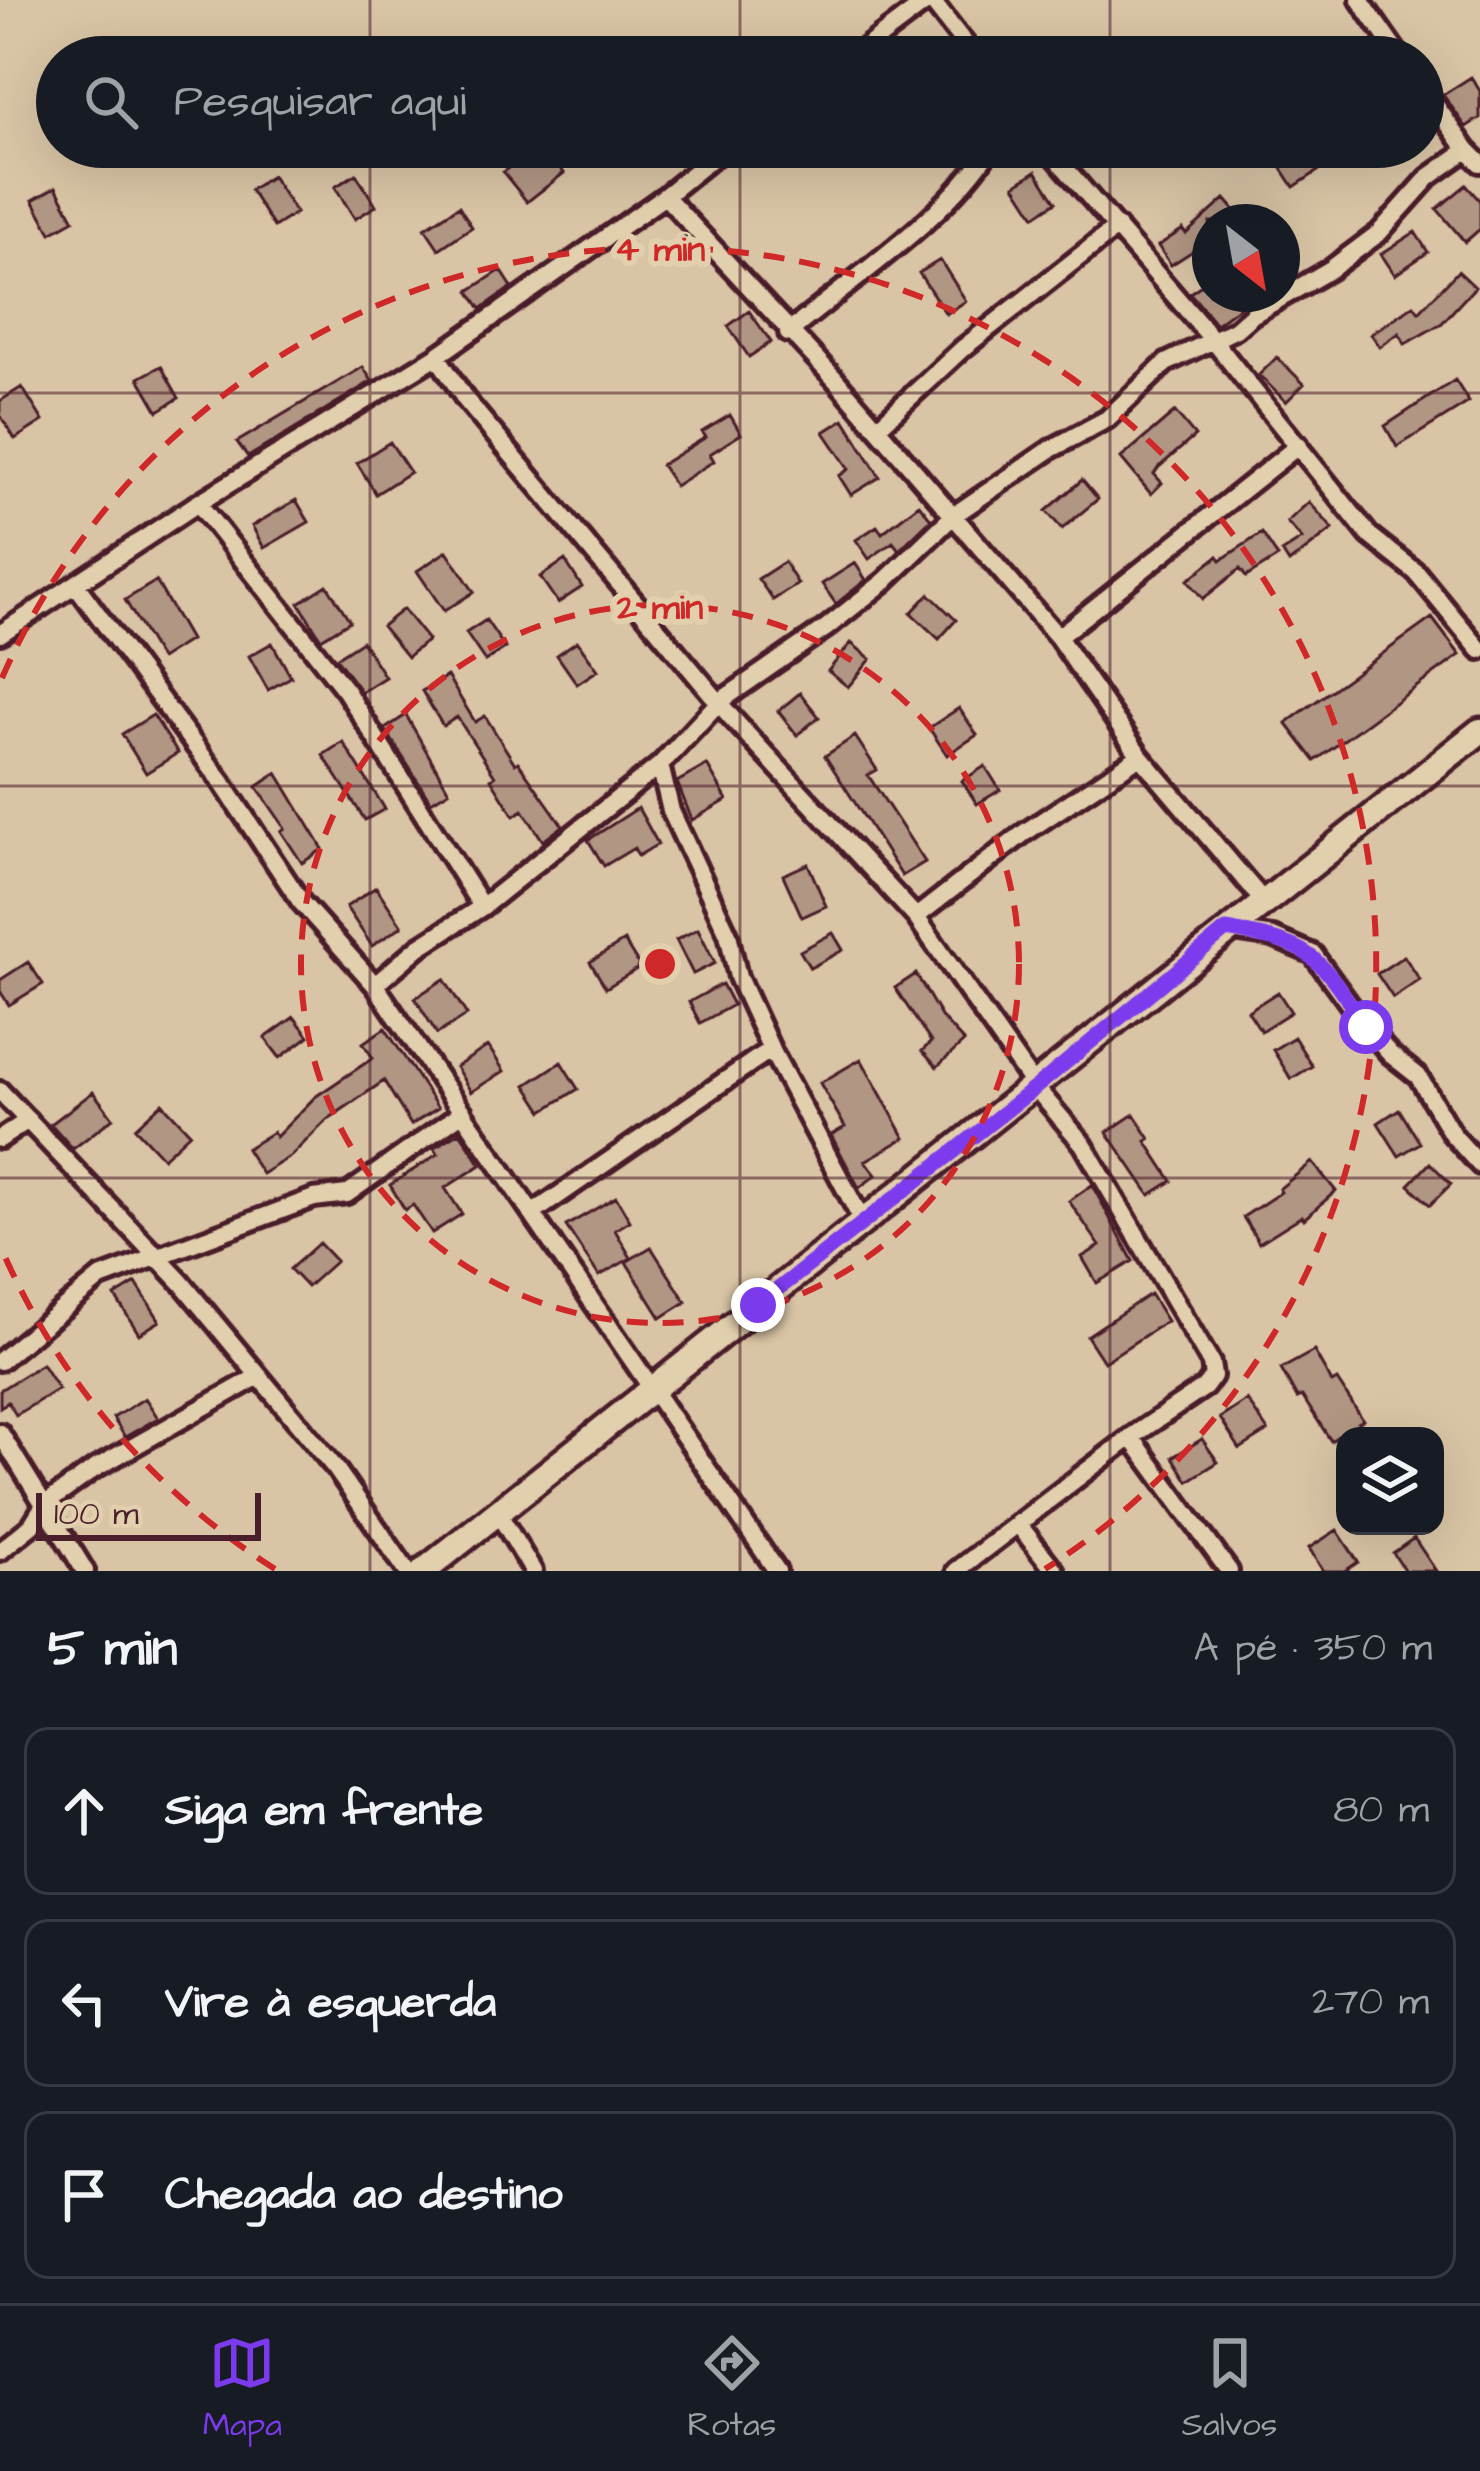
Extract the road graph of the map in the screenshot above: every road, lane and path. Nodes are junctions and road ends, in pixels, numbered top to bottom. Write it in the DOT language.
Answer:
graph roads {
  1 [pos="930,0"];
  2 [pos="1360,0"];
  3 [pos="881,36"];
  4 [pos="958,36"];
  5 [pos="1385,36"];
  6 [pos="1444,117"];
  7 [pos="1473,156"];
  8 [pos="699,168"];
  9 [pos="978,168"];
  10 [pos="1065,168"];
  11 [pos="664,196"];
  12 [pos="1117,227"];
  13 [pos="788,333"];
  14 [pos="1214,340"];
  15 [pos="437,356"];
  16 [pos="877,428"];
  17 [pos="1298,445"];
  18 [pos="198,503"];
  19 [pos="954,515"];
  20 [pos="76,585"];
  21 [pos="0,634"];
  22 [pos="1058,637"];
  23 [pos="1480,650"];
  24 [pos="719,702"];
  25 [pos="1480,730"];
  26 [pos="1139,756"];
  27 [pos="660,765"];
  28 [pos="1264,902"];
  29 [pos="482,908"];
  30 [pos="916,917"];
  31 [pos="1226,930"];
  32 [pos="375,985"];
  33 [pos="772,1049"];
  34 [pos="1035,1088"];
  35 [pos="0,1091"];
  36 [pos="463,1112"];
  37 [pos="28,1120"];
  38 [pos="0,1139"];
  39 [pos="1480,1165"];
  40 [pos="533,1214"];
  41 [pos="863,1222"];
  42 [pos="157,1255"];
  43 [pos="0,1361"];
  44 [pos="257,1377"];
  45 [pos="652,1387"];
  46 [pos="0,1432"];
  47 [pos="1131,1437"];
  48 [pos="44,1505"];
  49 [pos="497,1511"];
  50 [pos="1018,1525"];
  51 [pos="0,1551"];
  52 [pos="85,1571"];
  53 [pos="407,1571"];
  54 [pos="424,1571"];
  55 [pos="532,1571"];
  56 [pos="777,1571"];
  57 [pos="956,1571"];
  58 [pos="1054,1571"];
  59 [pos="1229,1571"];
  1 -- 3 [label="street"];
  1 -- 4 [label="street"];
  2 -- 5 [label="street"];
  6 -- 7 [label="street"];
  7 -- 14 [label="street"];
  8 -- 11 [label="street"];
  9 -- 13 [label="street"];
  10 -- 12 [label="street"];
  11 -- 13 [label="street"];
  11 -- 15 [label="street"];
  12 -- 14 [label="street"];
  12 -- 16 [label="street"];
  13 -- 16 [label="street"];
  14 -- 17 [label="street"];
  14 -- 19 [label="street"];
  15 -- 18 [label="street"];
  15 -- 24 [label="street"];
  16 -- 19 [label="street"];
  17 -- 22 [label="street"];
  17 -- 23 [label="street"];
  18 -- 20 [label="street"];
  18 -- 29 [label="street"];
  19 -- 22 [label="street"];
  19 -- 24 [label="street"];
  20 -- 21 [label="street"];
  20 -- 32 [label="street"];
  22 -- 26 [label="street"];
  24 -- 27 [label="street"];
  24 -- 30 [label="street"];
  25 -- 28 [label="main road"];
  26 -- 28 [label="street"];
  26 -- 30 [label="street"];
  27 -- 29 [label="street"];
  27 -- 33 [label="street"];
  28 -- 31 [label="main road"];
  29 -- 32 [label="street"];
  30 -- 34 [label="street"];
  31 -- 34 [label="main road"];
  31 -- 39 [label="street"];
  32 -- 36 [label="street"];
  33 -- 40 [label="street"];
  33 -- 41 [label="street"];
  34 -- 41 [label="main road"];
  34 -- 47 [label="street"];
  35 -- 37 [label="street"];
  36 -- 40 [label="street"];
  36 -- 42 [label="street"];
  37 -- 38 [label="street"];
  37 -- 42 [label="street"];
  40 -- 45 [label="street"];
  41 -- 45 [label="main road"];
  42 -- 43 [label="street"];
  42 -- 44 [label="street"];
  44 -- 48 [label="street"];
  44 -- 53 [label="street"];
  45 -- 49 [label="main road"];
  45 -- 56 [label="street"];
  46 -- 48 [label="street"];
  47 -- 50 [label="street"];
  47 -- 59 [label="street"];
  48 -- 51 [label="street"];
  48 -- 52 [label="street"];
  49 -- 54 [label="main road"];
  49 -- 55 [label="street"];
  50 -- 57 [label="street"];
  50 -- 58 [label="street"];
}
